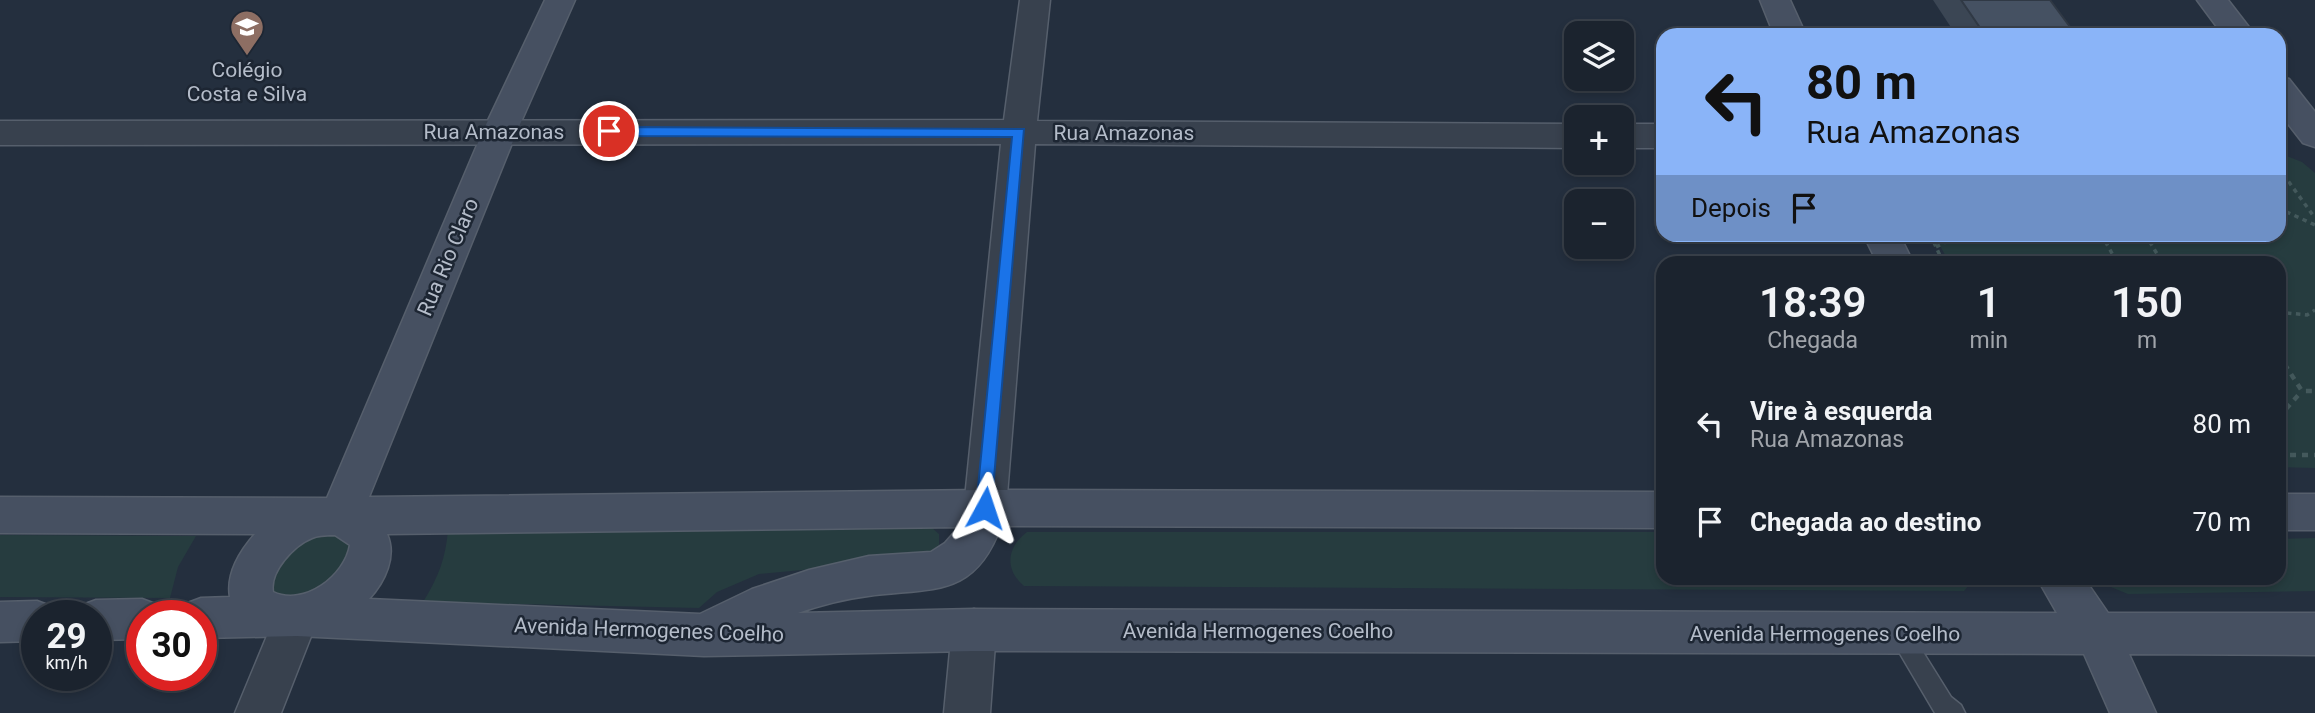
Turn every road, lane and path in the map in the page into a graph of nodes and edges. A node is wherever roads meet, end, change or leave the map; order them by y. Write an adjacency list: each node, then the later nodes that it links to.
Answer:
1 (560, 0): 8 (main road, Rua Rio Claro)
2 (1035, 0): 9 (street)
3 (1775, 0): 5 (main road)
4 (2212, 0): 6 (main road)
5 (1787, 28)
6 (2234, 28)
7 (2286, 97): 11 (main road)
8 (500, 131): 9 (street, Rua Amazonas); 10 (street, Rua Amazonas); 36 (main road, Rua Rio Claro)
9 (1019, 132): 12 (street, Rua Amazonas); 31 (street)
10 (0, 134)
11 (2315, 135)
12 (1564, 136)
13 (1634, 136): 14 (street)
14 (1656, 136)
15 (2286, 178): 17 (path)
16 (2286, 212): 18 (path)
17 (2315, 218)
18 (2315, 225)
19 (1934, 242): 21 (path)
20 (1946, 242): 21 (path)
21 (1936, 247): 22 (path)
22 (1940, 256)
23 (2315, 310): 24 (path)
24 (2286, 313)
25 (2286, 366): 26 (path)
26 (2302, 391): 27 (path); 28 (path)
27 (2315, 391)
28 (2286, 409)
29 (2286, 455): 30 (path)
30 (2315, 455)
31 (985, 508): 32 (main road); 36 (main road); 44 (main road)
32 (1656, 510)
33 (2286, 512): 34 (main road)
34 (2315, 512)
35 (0, 514): 36 (main road)
36 (340, 516): 38 (main road); 38 (main road)
37 (2064, 585): 46 (main road)
38 (297, 616): 39 (main road, Avenida Hermogenes Coelho); 44 (main road, Avenida Hermogenes Coelho); 47 (street)
39 (217, 618)
40 (21, 621): 41 (main road)
41 (0, 622)
42 (974, 630): 44 (main road, Avenida Hermogenes Coelho); 45 (main road, Avenida Hermogenes Coelho); 48 (street)
43 (2315, 634): 46 (main road, Avenida Hermogenes Coelho)
44 (704, 635)
45 (1900, 635): 46 (main road, Avenida Hermogenes Coelho); 49 (lane)
46 (2098, 636): 50 (main road)
47 (258, 713)
48 (967, 713)
49 (1953, 713)
50 (2133, 713)

